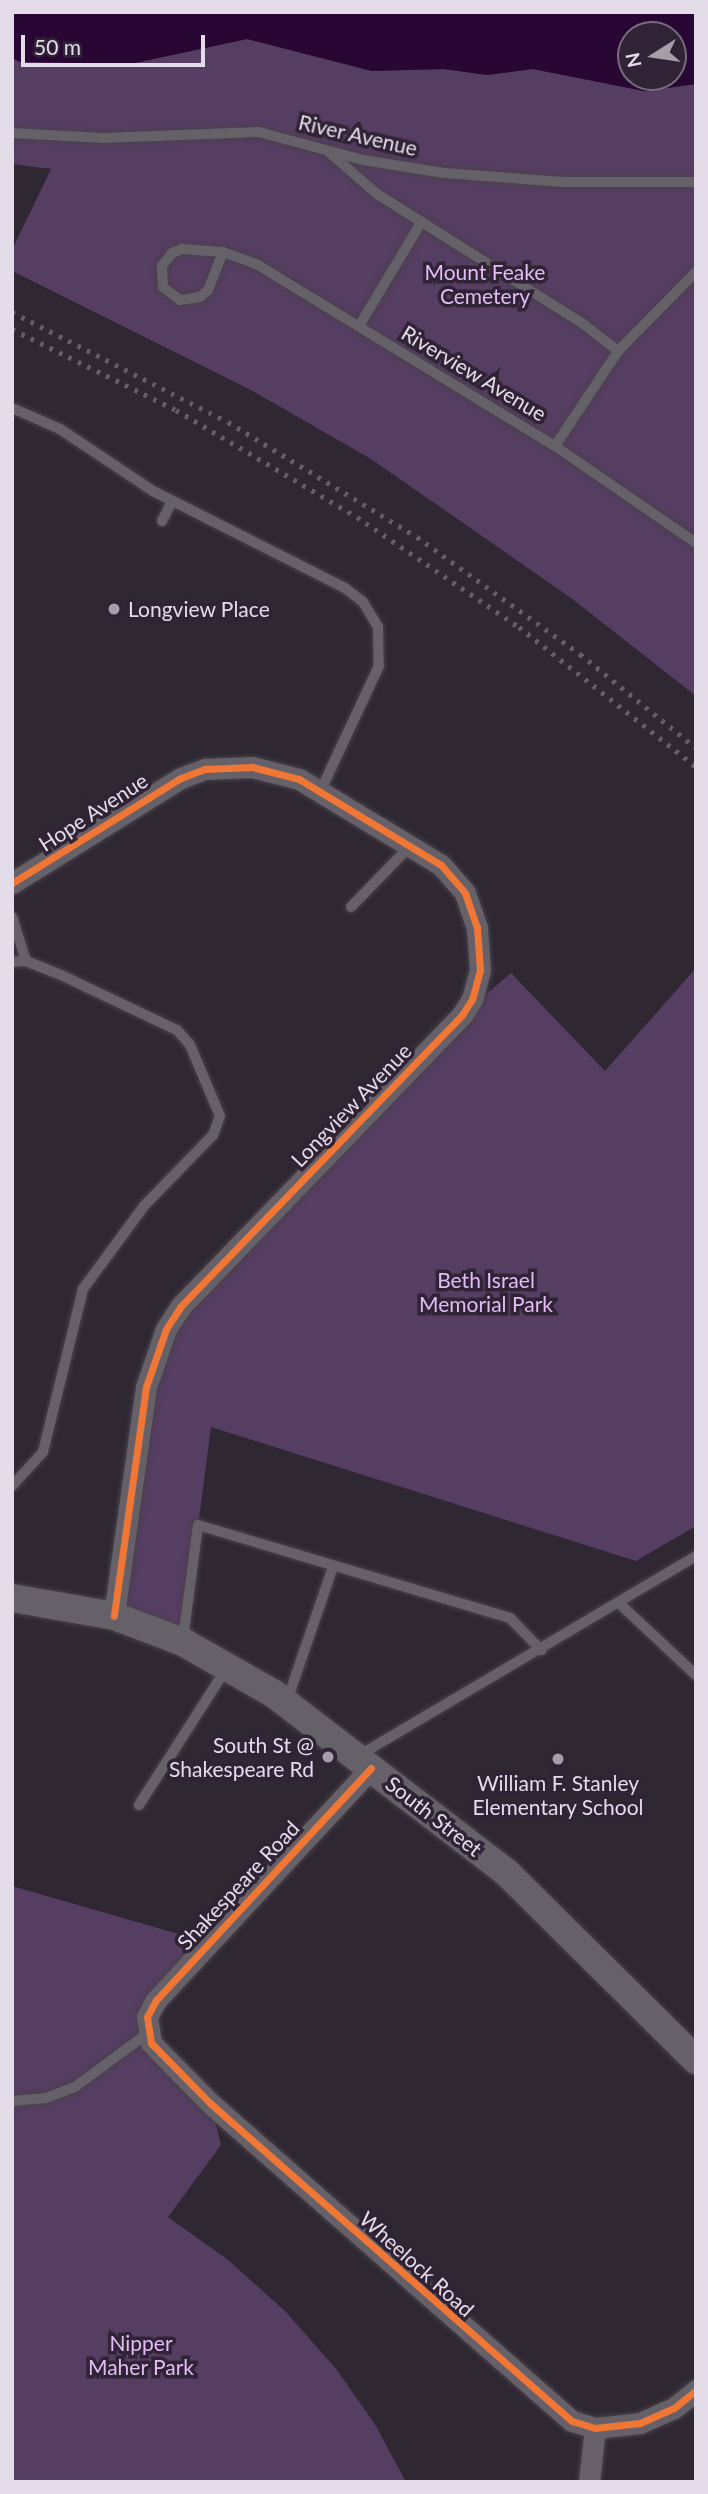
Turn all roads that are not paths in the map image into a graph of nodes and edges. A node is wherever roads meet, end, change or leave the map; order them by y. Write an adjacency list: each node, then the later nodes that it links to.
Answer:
1 (12, 134): 2 (lane, River Avenue)
2 (328, 152): 3 (lane, River Avenue); 4 (lane)
3 (696, 183)
4 (422, 221): 7 (lane); 8 (lane)
5 (223, 252): 5 (lane); 7 (lane, Riverview Avenue)
6 (696, 272): 8 (lane)
7 (359, 326): 10 (lane, Riverview Avenue)
8 (618, 351): 10 (lane)
9 (12, 408): 11 (lane)
10 (555, 446): 13 (lane, Riverview Avenue)
11 (172, 501): 12 (lane); 15 (lane)
12 (162, 521)
13 (695, 540)
14 (192, 772): 15 (street, Longview Avenue); 17 (street, Hope Avenue)
15 (321, 790): 16 (street, Longview Avenue)
16 (411, 845): 18 (lane); 27 (street, Longview Avenue)
17 (12, 883)
18 (351, 907)
19 (12, 917): 20 (lane)
20 (26, 961): 21 (lane); 22 (lane)
21 (12, 962)
22 (12, 1486)
23 (696, 1556): 26 (lane)
24 (333, 1567): 28 (lane); 29 (lane); 32 (lane)
25 (12, 1598): 27 (main road, South Street)
26 (620, 1604): 29 (lane); 31 (lane)
27 (114, 1616): 28 (main road, South Street)
28 (183, 1642): 30 (main road, South Street)
29 (541, 1650): 33 (lane)
30 (228, 1667): 32 (main road, South Street); 34 (lane)
31 (696, 1675)
32 (286, 1704): 33 (main road, South Street)
33 (364, 1762): 35 (street, Shakespeare Road); 36 (main road, South Street)
34 (139, 1805)
35 (148, 2034): 37 (lane); 39 (street, Wheelock Road)
36 (696, 2060)
37 (12, 2101)
38 (696, 2390): 39 (street, Wheelock Road)
39 (595, 2428): 40 (street)
40 (589, 2482)

